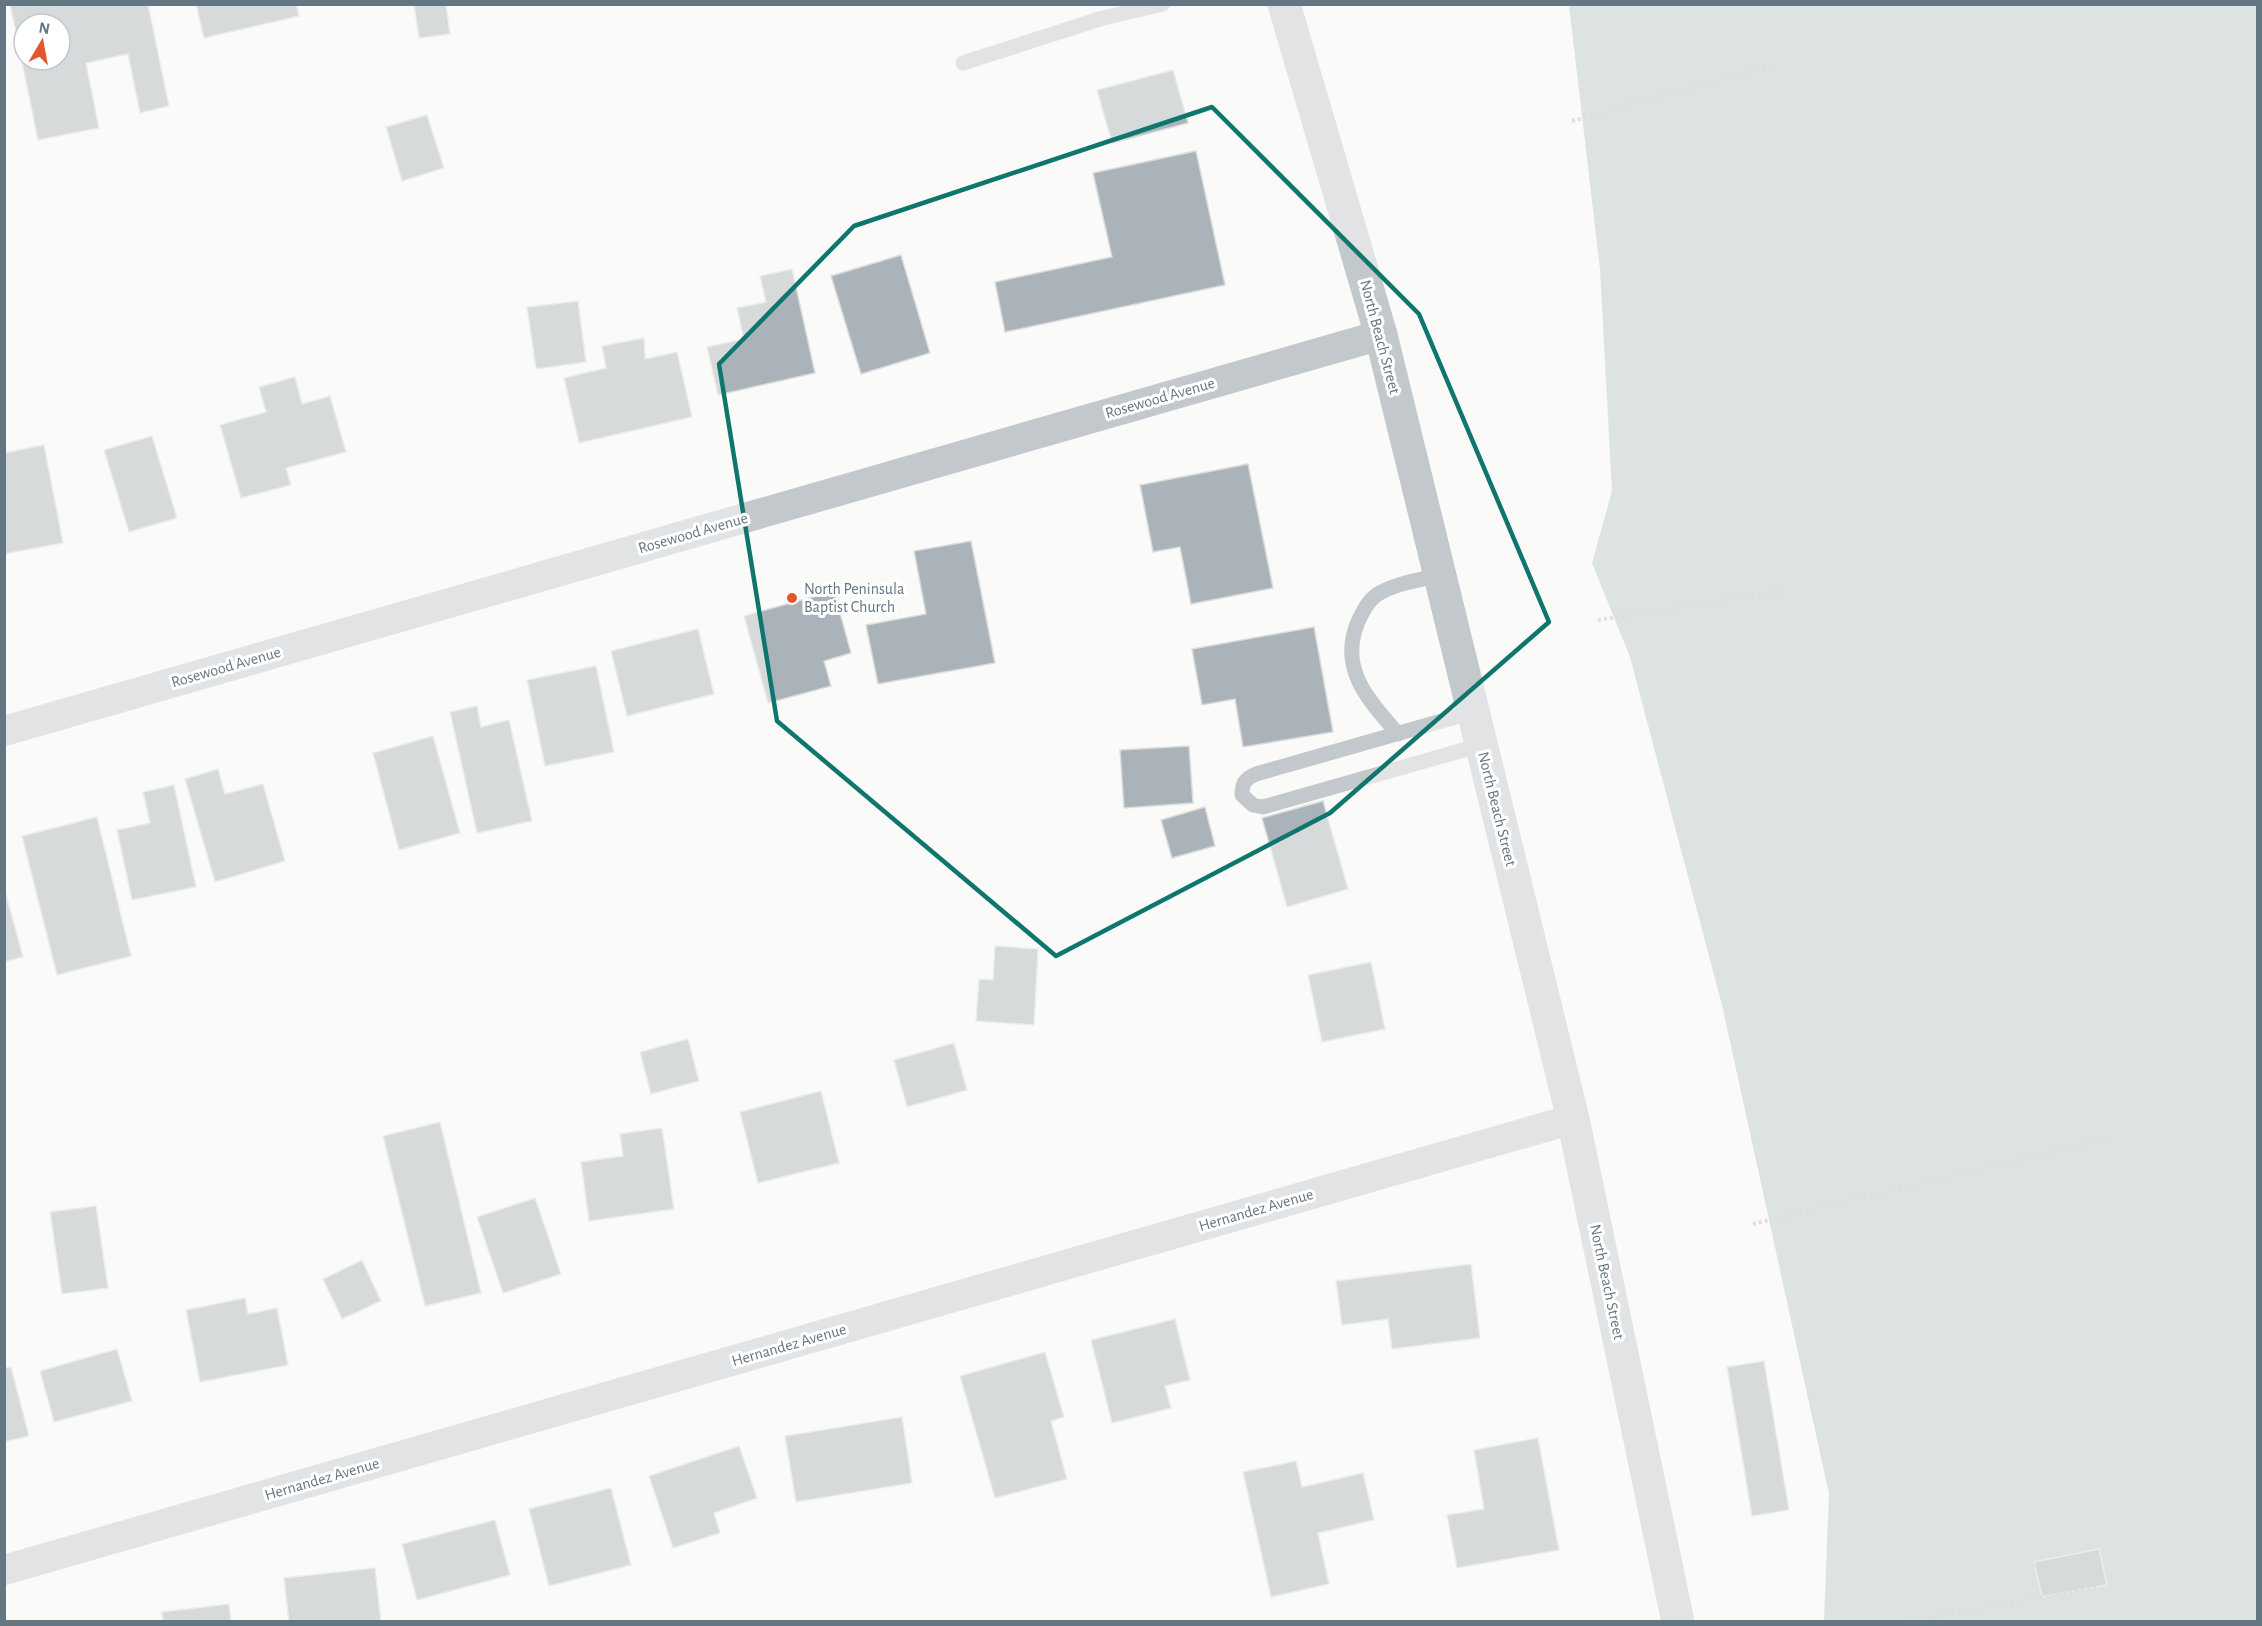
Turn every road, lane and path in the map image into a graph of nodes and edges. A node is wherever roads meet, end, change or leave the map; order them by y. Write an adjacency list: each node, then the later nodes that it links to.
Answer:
1 (1163, 4): 3 (lane)
2 (1284, 4): 6 (street, North Beach Street)
3 (963, 63)
4 (1770, 65): 5 (path)
5 (1572, 121)
6 (1381, 335): 7 (street, North Beach Street); 11 (street, Rosewood Avenue)
7 (1440, 575): 10 (street, North Beach Street); 12 (lane)
8 (1780, 591): 9 (path)
9 (1598, 620)
10 (1473, 712): 12 (lane); 13 (street, North Beach Street)
11 (4, 731)
12 (1398, 734): 13 (lane)
13 (1481, 745): 14 (street, North Beach Street)
14 (1573, 1119): 17 (street, Hernandez Avenue); 19 (street, North Beach Street)
15 (2105, 1139): 16 (path)
16 (1753, 1224)
17 (4, 1570)
18 (2098, 1587): 20 (path)
19 (1678, 1622)
20 (1904, 1622)

